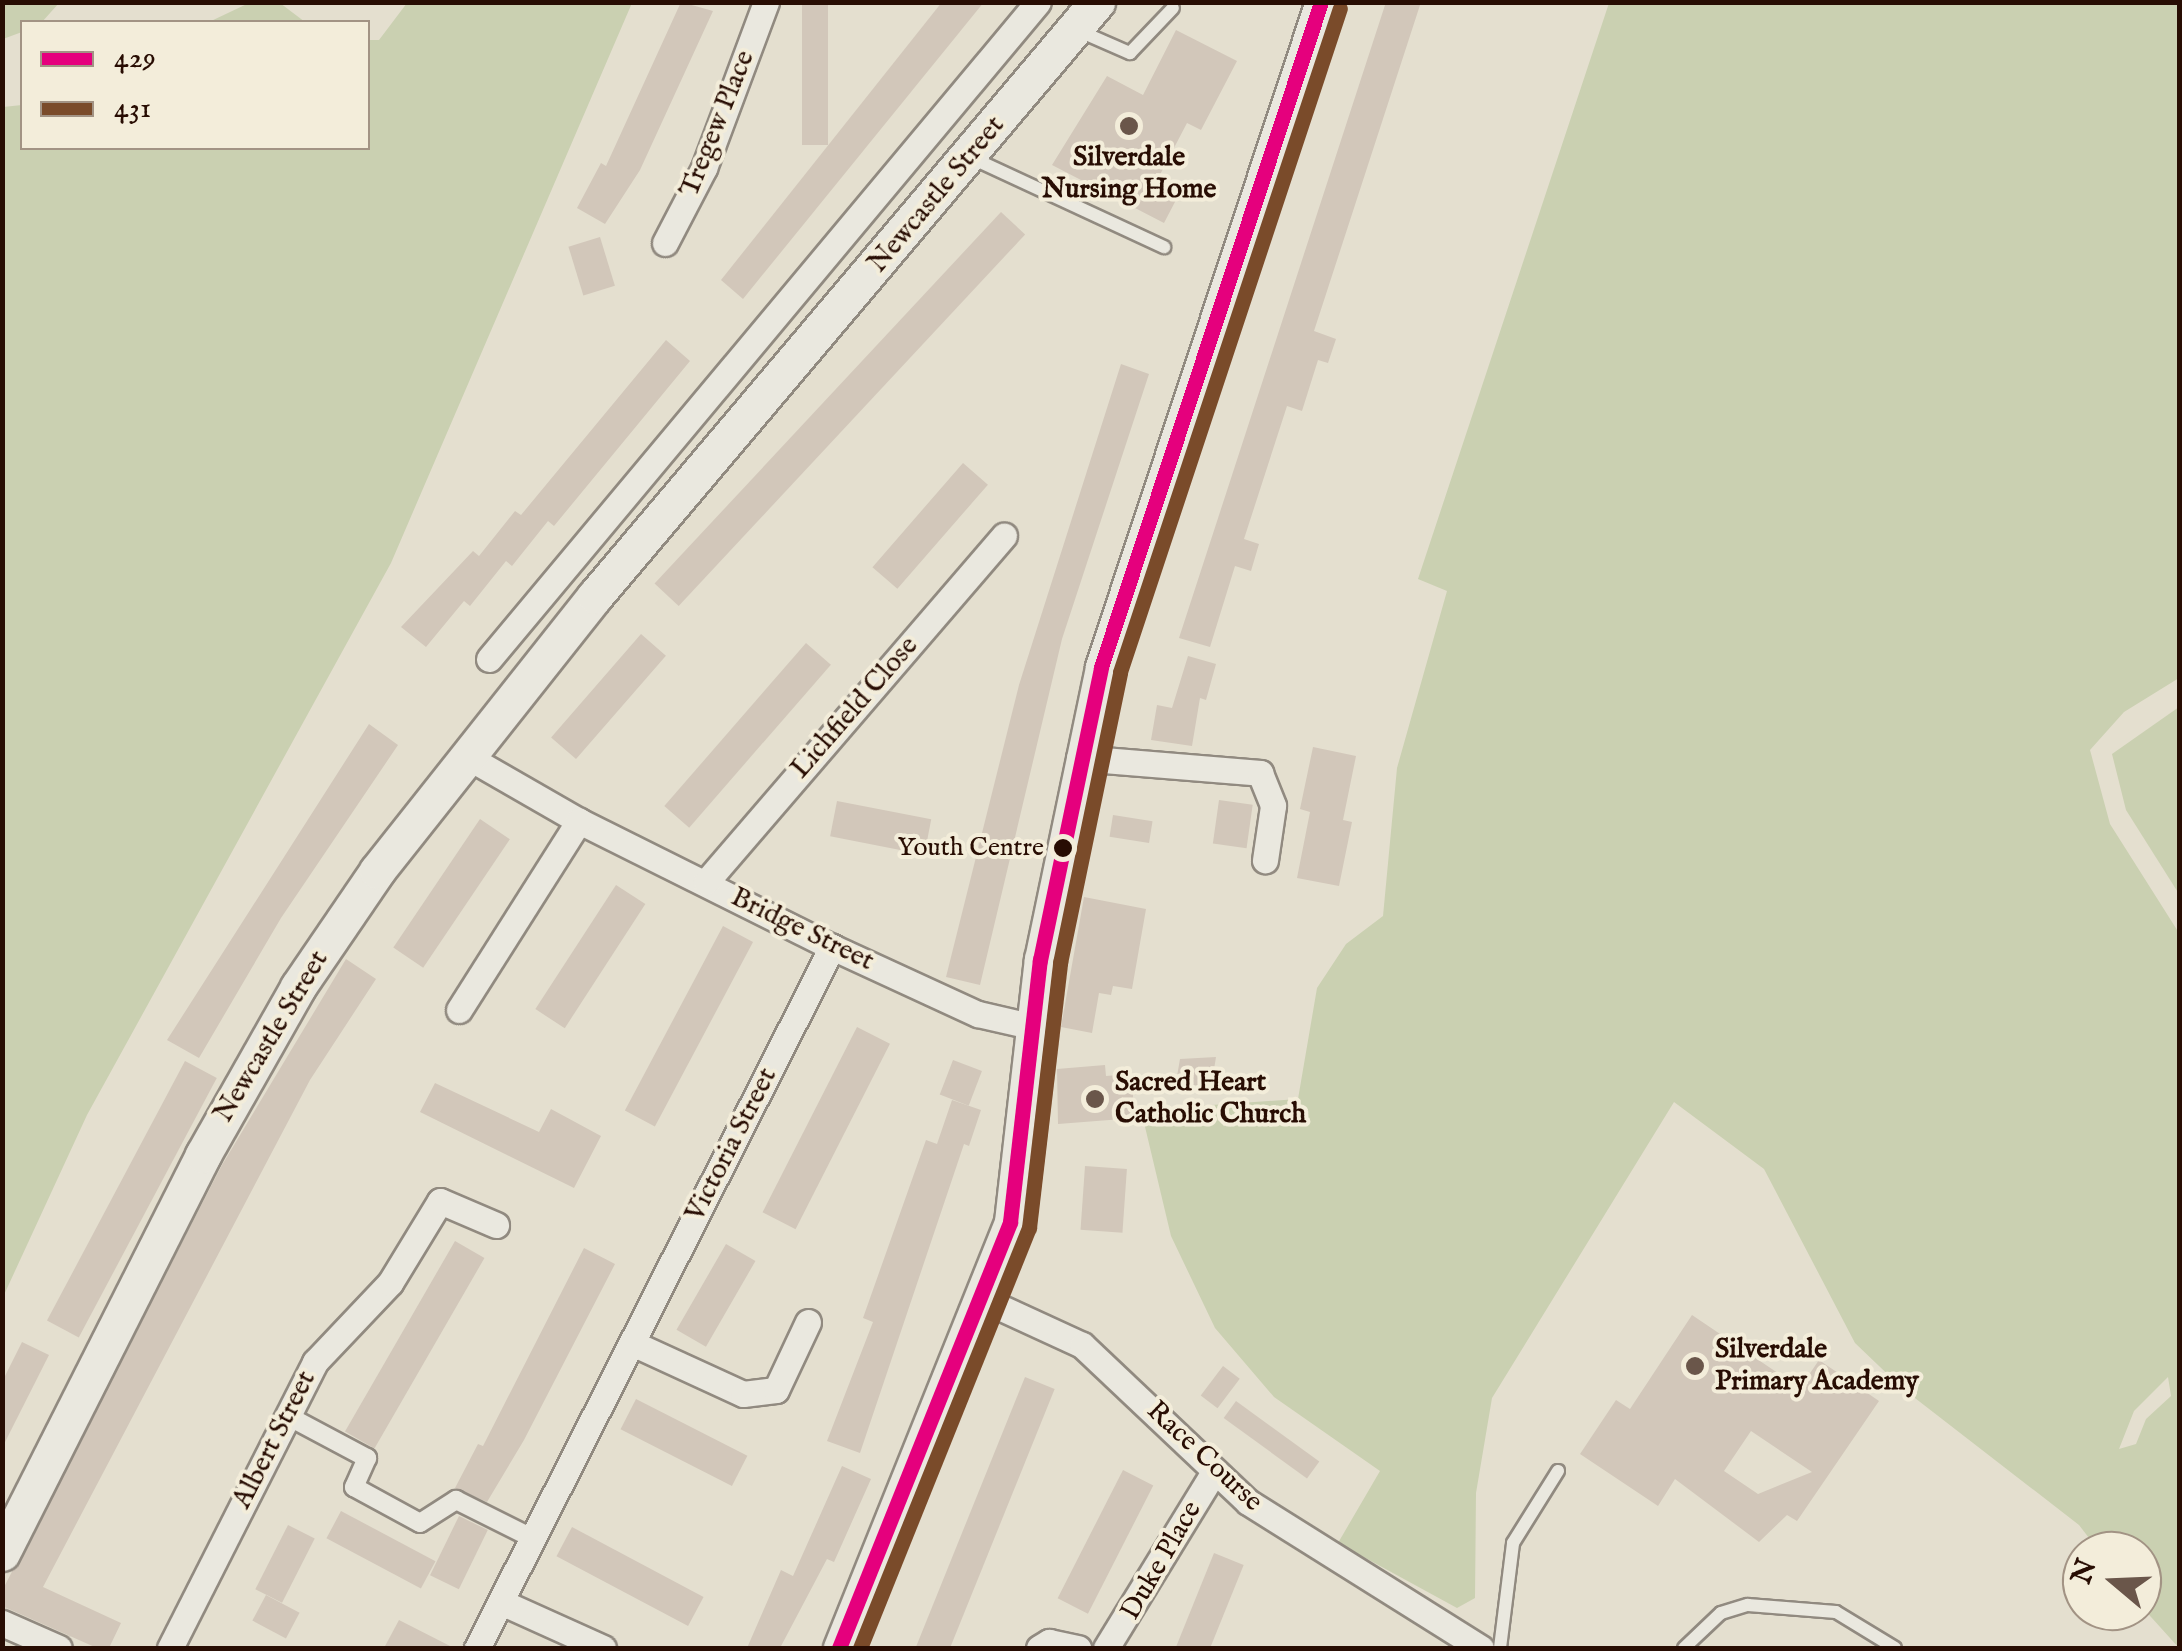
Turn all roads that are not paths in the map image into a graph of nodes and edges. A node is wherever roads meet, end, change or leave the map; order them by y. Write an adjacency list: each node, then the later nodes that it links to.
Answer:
1 (766, 2): 7 (street, Tregew Place)
2 (1038, 2): 9 (street, Newcastle Street)
3 (1320, 2): 16 (street)
4 (1173, 8): 5 (lane)
5 (1086, 16): 6 (main road, Newcastle Street)
6 (970, 157): 8 (lane); 10 (main road, Newcastle Street)
7 (665, 243)
8 (1164, 247)
9 (744, 358): 10 (street); 12 (street, Newcastle Street)
10 (775, 386): 13 (main road, Newcastle Street)
11 (1004, 535): 19 (street, Lichfield Close)
12 (568, 567): 13 (street); 14 (street, Newcastle Street)
13 (595, 596): 15 (main road, Newcastle Street)
14 (489, 659)
15 (466, 756): 17 (street, Bridge Street); 31 (main road, Newcastle Street)
16 (1079, 758): 18 (street); 22 (street)
17 (579, 820): 19 (street, Bridge Street); 21 (street)
18 (1265, 860)
19 (706, 882): 20 (street, Bridge Street)
20 (832, 946): 22 (street, Bridge Street); 26 (street, Victoria Street)
21 (459, 1010)
22 (1030, 1026): 24 (street)
23 (496, 1225): 27 (street, Albert Street)
24 (980, 1298): 29 (street, Race Course); 38 (street)
25 (808, 1322): 26 (street)
26 (632, 1343): 30 (street, Victoria Street)
27 (286, 1415): 30 (street); 35 (street, Albert Street)
28 (1558, 1471): 43 (lane)
29 (1214, 1472): 41 (street, Duke Place); 42 (street, Race Course)
30 (532, 1538): 32 (street, Victoria Street)
31 (2, 1553)
32 (501, 1602): 36 (street, Victoria Street); 37 (street)
33 (2, 1623): 34 (street)
34 (59, 1648)
35 (170, 1648)
36 (477, 1648)
37 (603, 1648)
38 (839, 1648)
39 (1038, 1648): 40 (street)
40 (1078, 1648)
41 (1106, 1648)
42 (1481, 1648)
43 (1500, 1648)
44 (1684, 1648): 45 (lane)
45 (1896, 1648)

